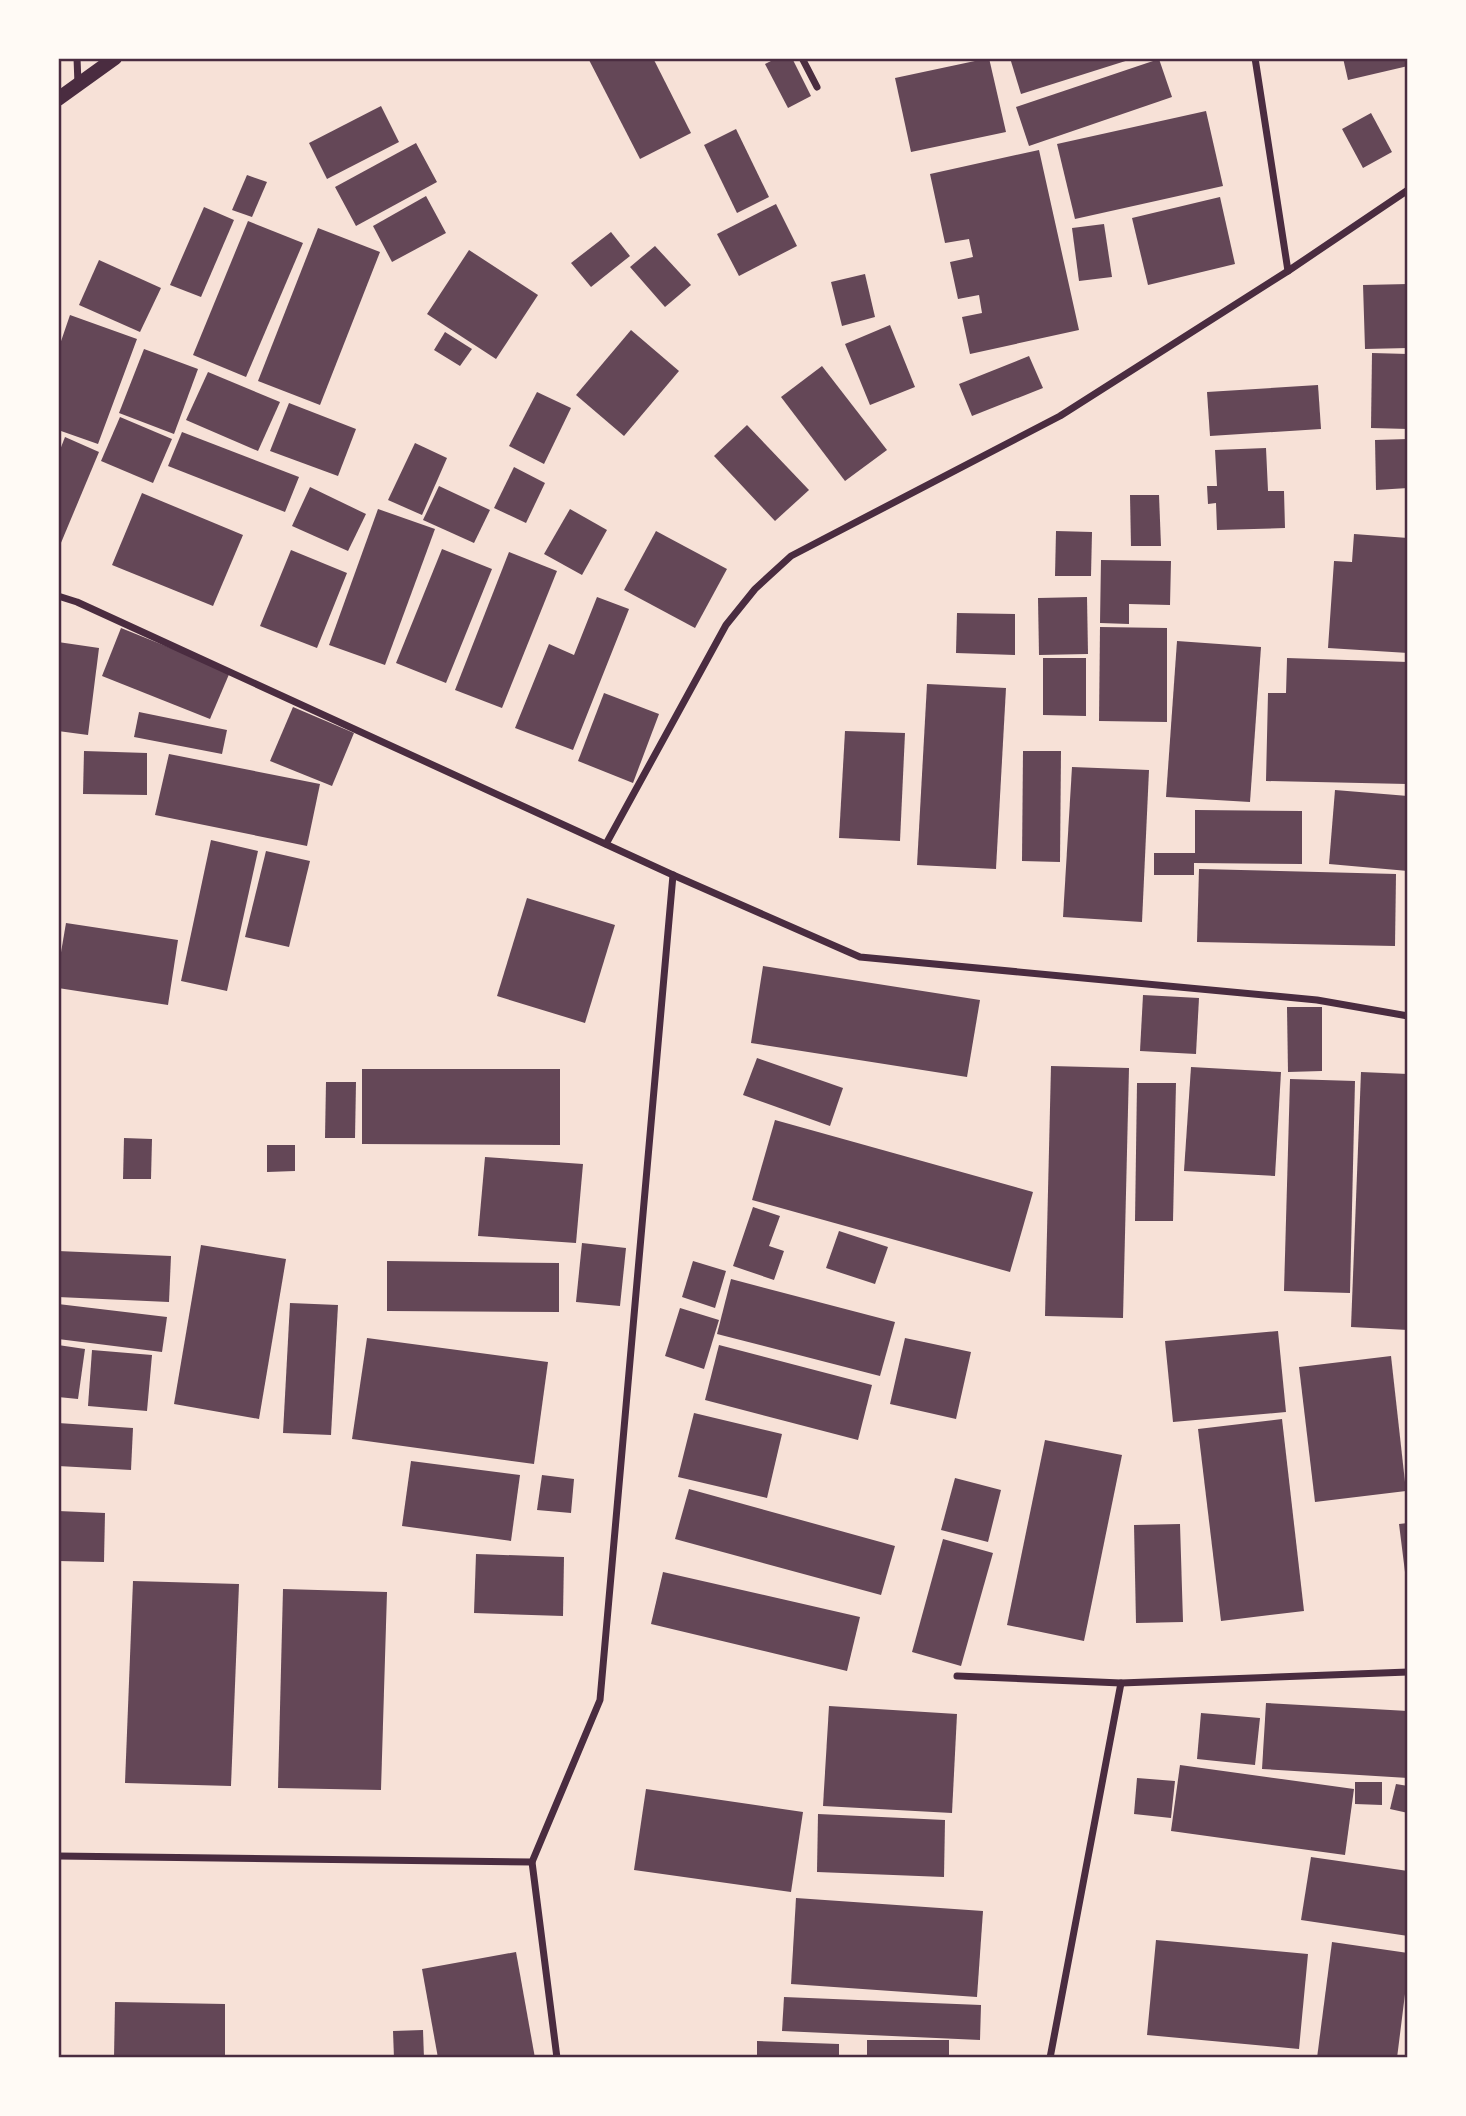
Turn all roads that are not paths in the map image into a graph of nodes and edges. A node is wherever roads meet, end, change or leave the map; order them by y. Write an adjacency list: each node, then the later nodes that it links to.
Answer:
1 (77, 58): 5 (street)
2 (115, 58): 5 (main road)
3 (802, 58): 6 (street)
4 (1255, 58): 9 (street)
5 (78, 84): 7 (main road)
6 (817, 87)
7 (58, 99)
8 (1408, 190): 9 (street)
9 (1288, 271): 11 (street)
10 (58, 596): 11 (street)
11 (606, 844): 12 (street)
12 (673, 874): 13 (street); 18 (street)
13 (1408, 1016)
14 (1408, 1672): 16 (street)
15 (957, 1676): 16 (street)
16 (1121, 1683): 20 (street)
17 (58, 1856): 18 (street)
18 (532, 1862): 19 (street)
19 (556, 2058)
20 (1050, 2058)

